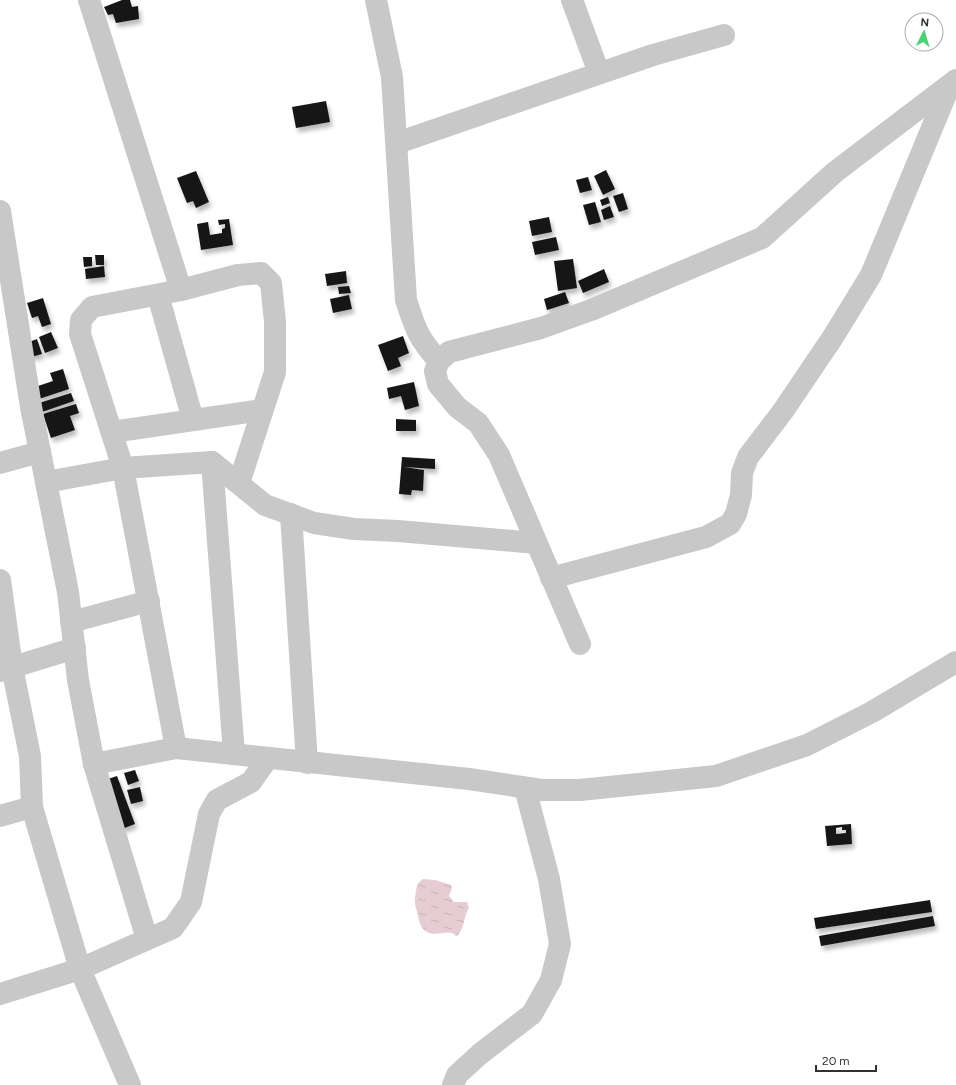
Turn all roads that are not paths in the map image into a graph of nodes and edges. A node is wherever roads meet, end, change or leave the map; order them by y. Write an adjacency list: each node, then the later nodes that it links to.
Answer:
1 (89, 0): 9 (street)
2 (376, 0): 7 (street)
3 (572, 0): 5 (street)
4 (724, 35): 5 (street)
5 (600, 73): 7 (street)
6 (952, 83): 11 (street); 23 (street)
7 (397, 143): 11 (street)
8 (0, 215): 15 (street)
9 (181, 290): 10 (street); 12 (street)
10 (158, 295): 13 (street); 14 (street)
11 (439, 361): 22 (street)
12 (262, 410): 13 (street); 20 (street)
13 (193, 420): 14 (street)
14 (112, 432): 18 (street)
15 (40, 452): 17 (street); 19 (street)
16 (212, 462): 18 (street); 20 (street); 32 (street)
17 (0, 463)
18 (123, 468): 19 (street); 25 (street)
19 (46, 482): 26 (street)
20 (239, 483): 21 (street)
21 (291, 514): 22 (street); 34 (street)
22 (536, 543): 23 (street)
23 (551, 578): 27 (street)
24 (0, 580): 30 (street)
25 (148, 601): 26 (street); 31 (street)
26 (71, 622): 28 (street)
27 (580, 644)
28 (75, 648): 30 (street); 35 (street)
29 (956, 662): 36 (street)
30 (6, 669): 37 (street)
31 (176, 748): 32 (street); 35 (street)
32 (234, 754): 33 (street)
33 (268, 758): 34 (street); 39 (street)
34 (307, 763): 36 (street)
35 (94, 764): 39 (street)
36 (525, 788): 43 (street)
37 (32, 807): 38 (street); 40 (street)
38 (0, 816)
39 (147, 939): 40 (street)
40 (80, 969): 41 (street); 42 (street)
41 (0, 994)
42 (130, 1085)
43 (453, 1085)

